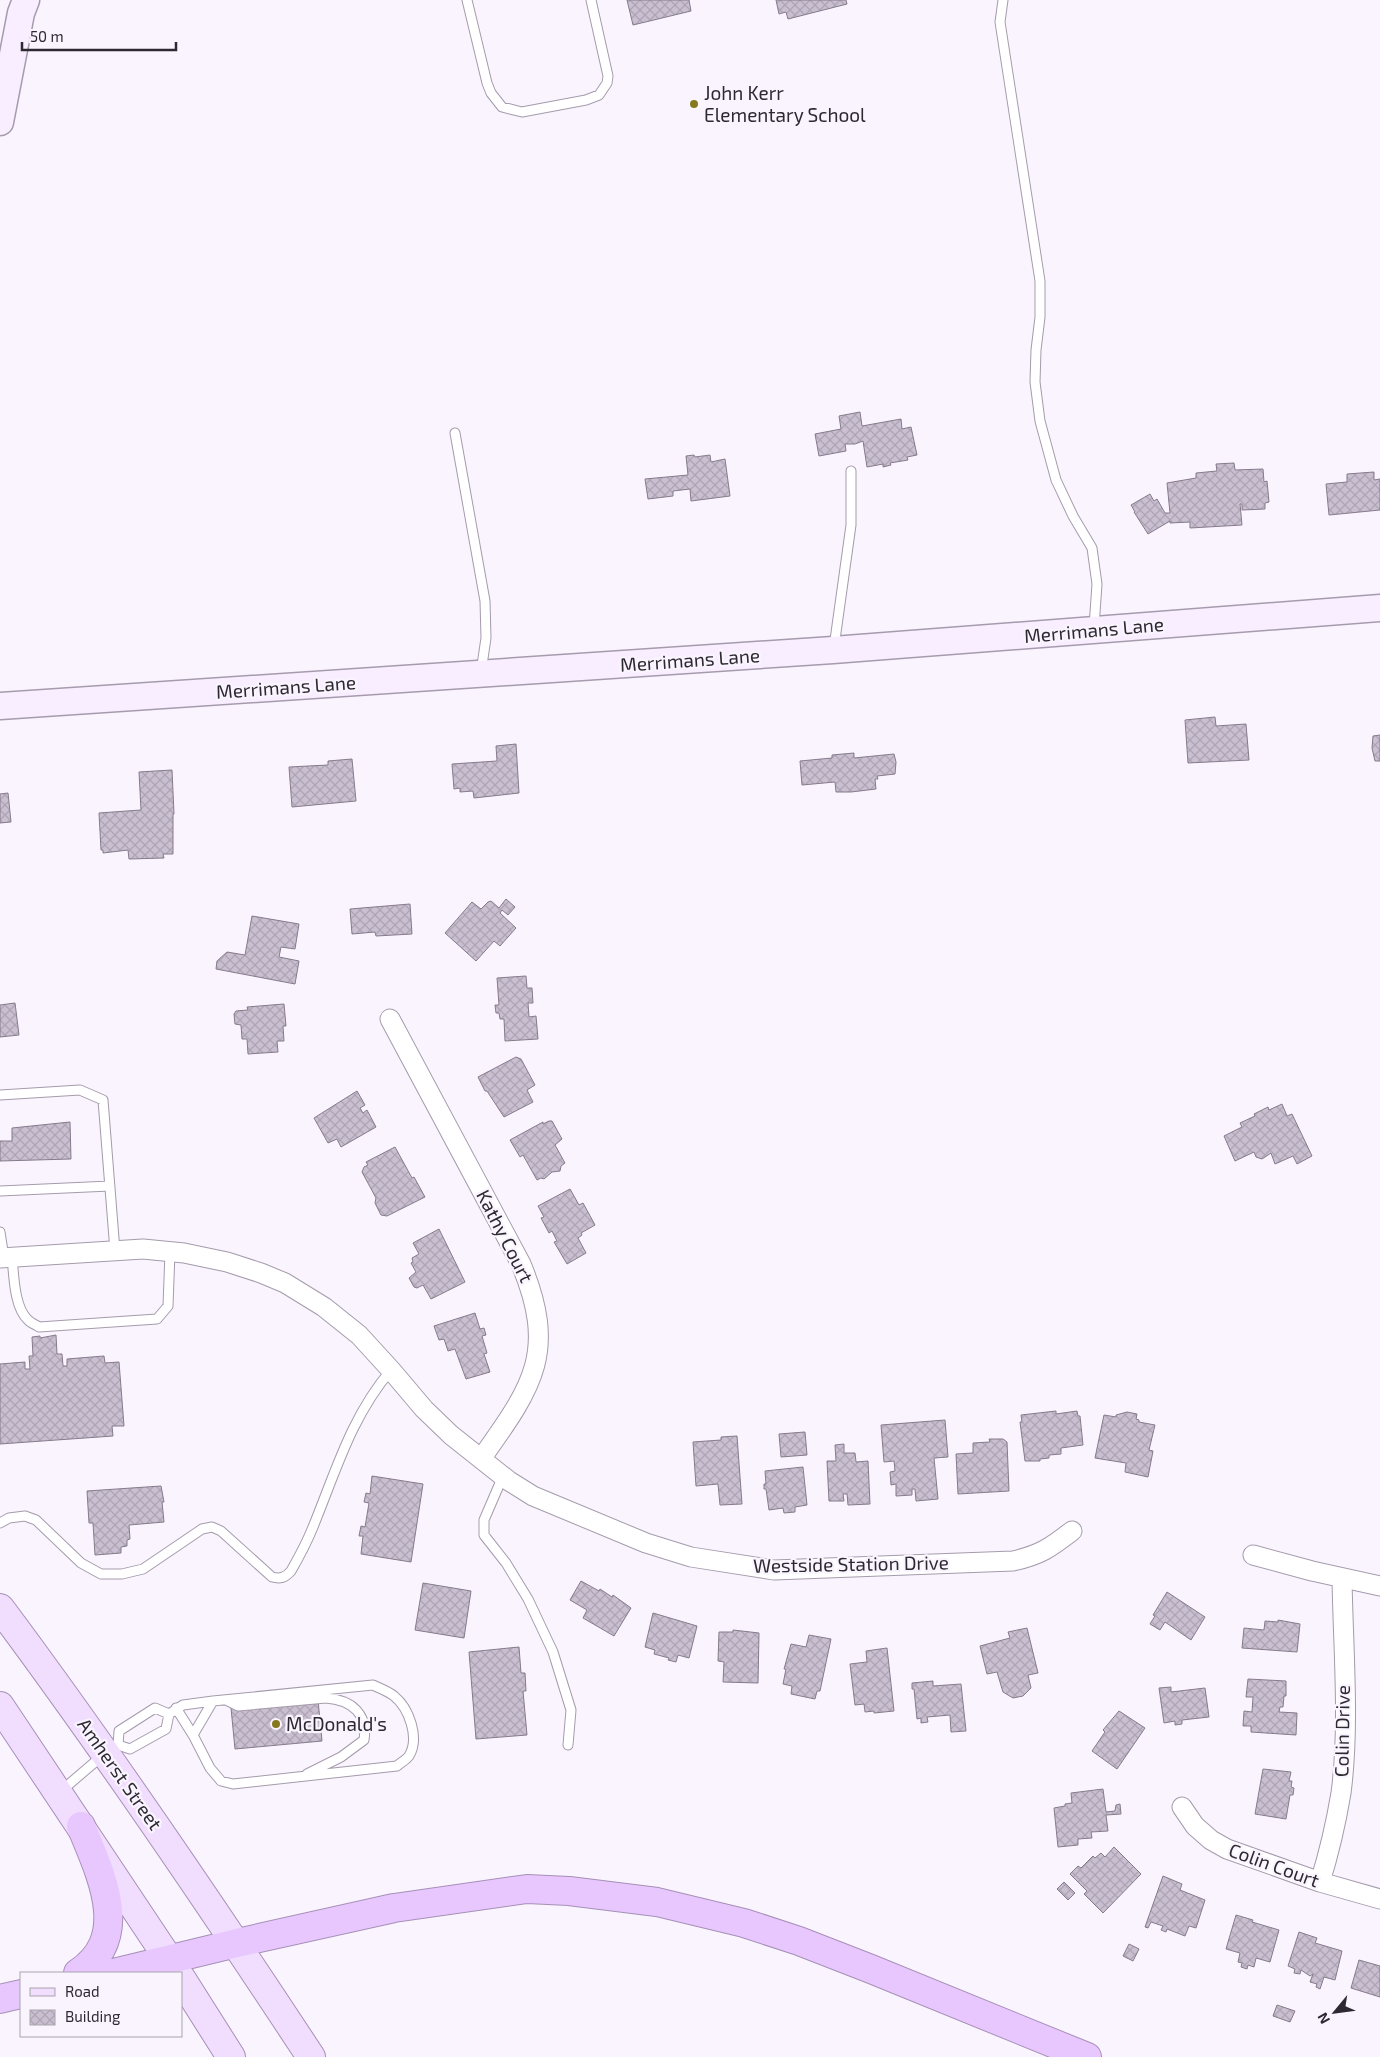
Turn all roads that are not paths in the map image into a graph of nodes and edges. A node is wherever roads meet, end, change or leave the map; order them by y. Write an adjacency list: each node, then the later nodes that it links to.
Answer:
1 (26, 0): 5 (main road)
2 (467, 0): 3 (lane)
3 (591, 0)
4 (1003, 0): 9 (lane)
5 (0, 122)
6 (455, 433): 11 (lane)
7 (850, 471): 10 (lane)
8 (1380, 608): 9 (main road, Merrimans Lane)
9 (1094, 630): 10 (main road, Merrimans Lane)
10 (833, 650): 11 (main road, Merrimans Lane)
11 (481, 674): 12 (main road, Merrimans Lane)
12 (0, 706)
13 (390, 1019): 22 (street, Kathy Court)
14 (0, 1095): 15 (lane)
15 (110, 1186): 16 (lane); 18 (lane)
16 (0, 1191)
17 (0, 1232): 20 (lane)
18 (115, 1251): 19 (street, Westside Station Drive); 20 (street, Westside Station Drive)
19 (170, 1252): 20 (lane); 21 (street, Westside Station Drive)
20 (5, 1258)
21 (391, 1370): 22 (street, Westside Station Drive); 24 (lane)
22 (481, 1459): 23 (street, Westside Station Drive)
23 (503, 1476): 25 (street, Westside Station Drive); 35 (lane)
24 (0, 1523)
25 (1072, 1531)
26 (1253, 1555): 27 (street)
27 (1342, 1578): 28 (street); 41 (street, Colin Drive)
28 (1380, 1586)
29 (0, 1608): 36 (main road, Amherst Street)
30 (225, 1700): 31 (lane); 37 (lane); 37 (lane)
31 (212, 1701): 33 (lane); 34 (lane)
32 (0, 1706): 38 (main road)
33 (173, 1711): 34 (lane); 36 (lane); 36 (lane)
34 (194, 1735): 37 (lane)
35 (568, 1745)
36 (112, 1749): 38 (lane); 43 (main road, Amherst Street)
37 (300, 1777)
38 (58, 1793): 40 (main road)
39 (1182, 1807): 41 (street, Colin Court)
40 (81, 1826): 44 (main road); 45 (highway)
41 (1320, 1882): 42 (street, Colin Court)
42 (1380, 1899)
43 (237, 1943): 44 (highway); 51 (main road, Amherst Street); 52 (highway)
44 (177, 1970): 46 (highway)
45 (80, 1972)
46 (134, 1972)
47 (182, 1978): 50 (main road)
48 (20, 1994): 49 (highway)
49 (0, 1999)
50 (231, 2057)
51 (311, 2057)
52 (1087, 2057)

